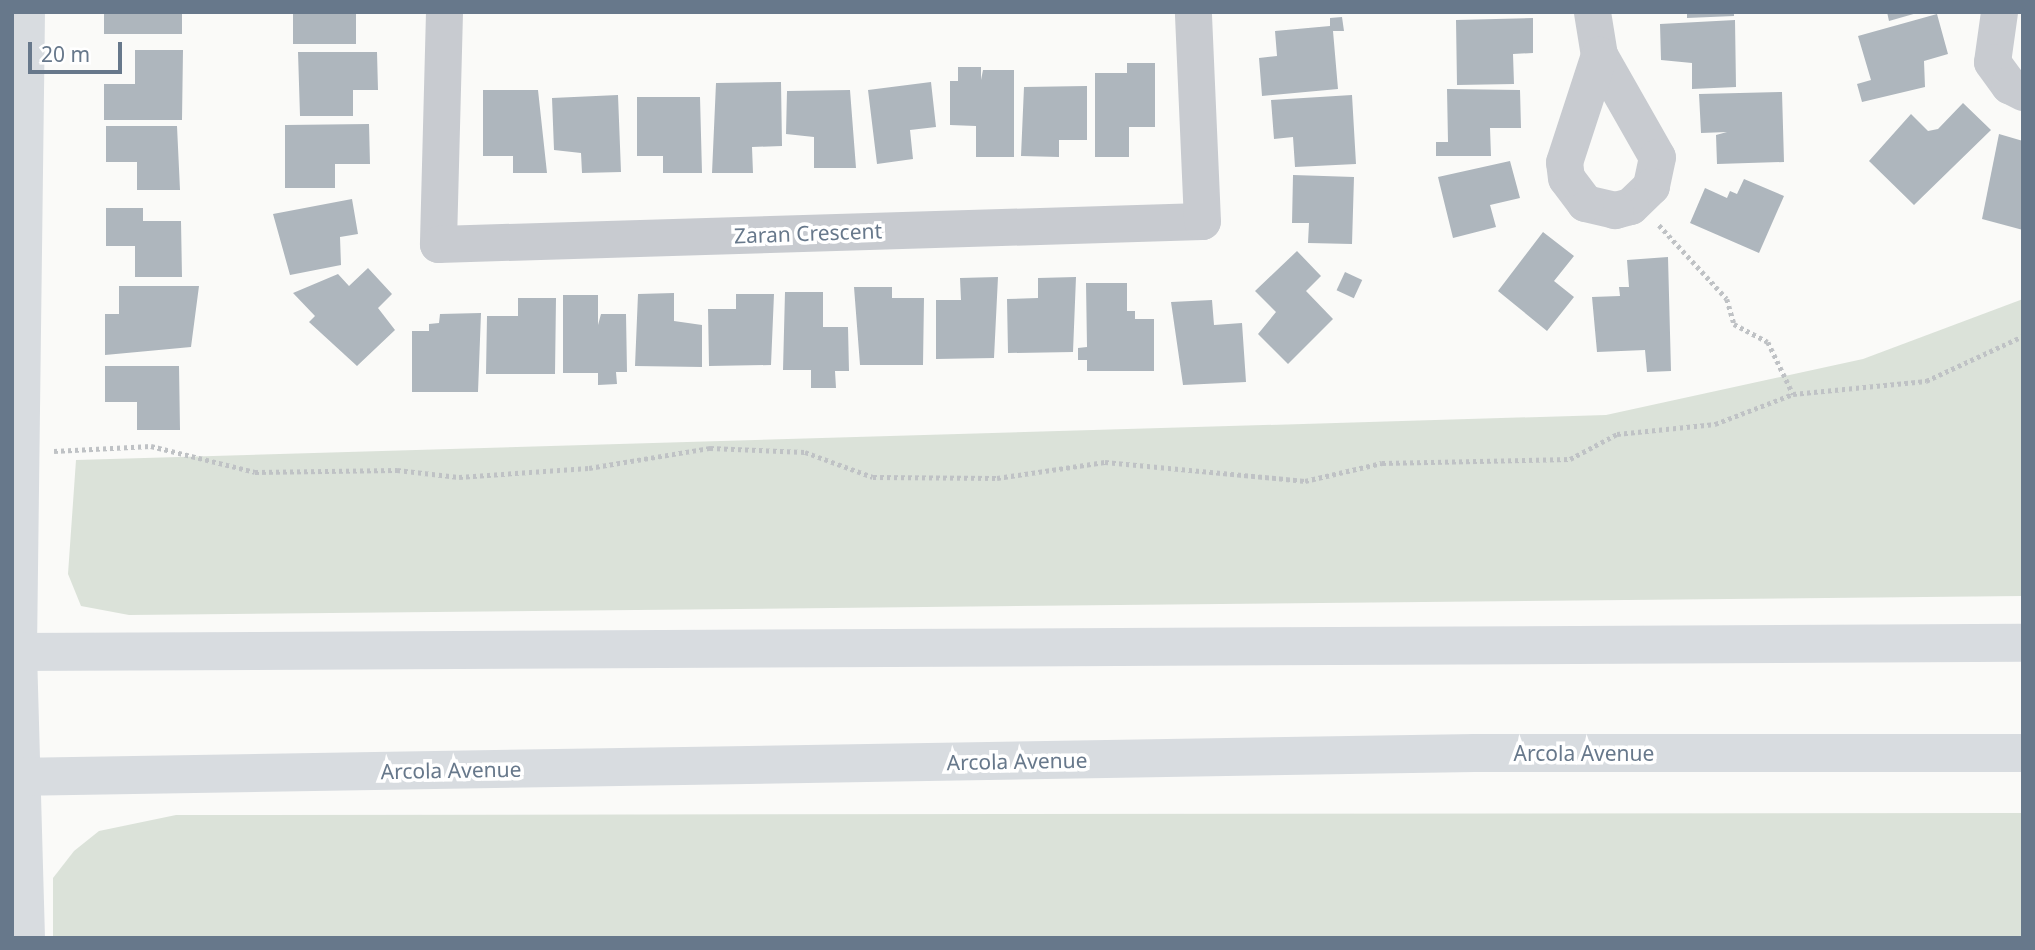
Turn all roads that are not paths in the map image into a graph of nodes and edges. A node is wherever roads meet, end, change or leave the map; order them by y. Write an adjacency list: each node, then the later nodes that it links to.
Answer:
1 (26, 12): 9 (main road)
2 (444, 12): 3 (street, Zaran Crescent)
3 (1193, 12)
4 (1592, 12): 6 (street)
5 (1999, 12): 7 (street)
6 (1599, 55): 6 (street)
7 (2023, 92)
8 (2023, 643): 9 (main road)
9 (15, 652): 11 (main road)
10 (2023, 753): 11 (main road, Arcola Avenue)
11 (18, 777): 12 (main road)
12 (26, 938)

